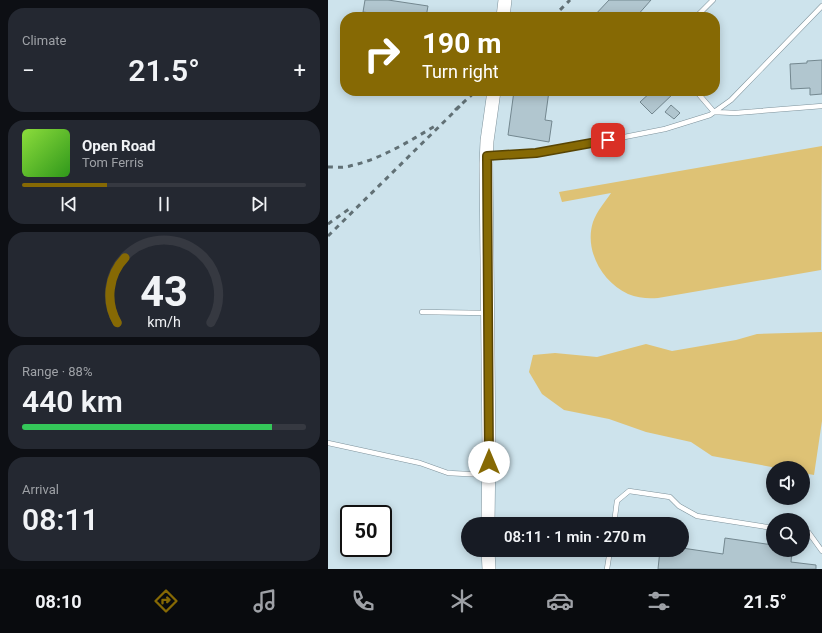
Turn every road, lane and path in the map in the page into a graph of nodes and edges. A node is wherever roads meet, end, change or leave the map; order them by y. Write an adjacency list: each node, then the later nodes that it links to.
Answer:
1 (505, 0): 4 (main road)
2 (713, 0): 5 (lane)
3 (822, 6): 9 (lane)
4 (504, 12)
5 (701, 12)
6 (493, 96): 10 (main road)
7 (700, 96): 9 (lane)
8 (822, 106): 9 (lane)
9 (714, 112): 10 (lane)
10 (487, 156): 12 (main road)
11 (422, 312): 12 (lane)
12 (488, 313): 14 (main road)
13 (329, 444): 14 (lane)
14 (489, 475): 15 (main road)
15 (488, 517)
16 (615, 517): 17 (lane)
17 (766, 527)
18 (810, 536): 19 (lane)
19 (822, 551)
20 (488, 557): 22 (main road)
21 (609, 557): 23 (lane)
22 (489, 569)
23 (607, 569)

